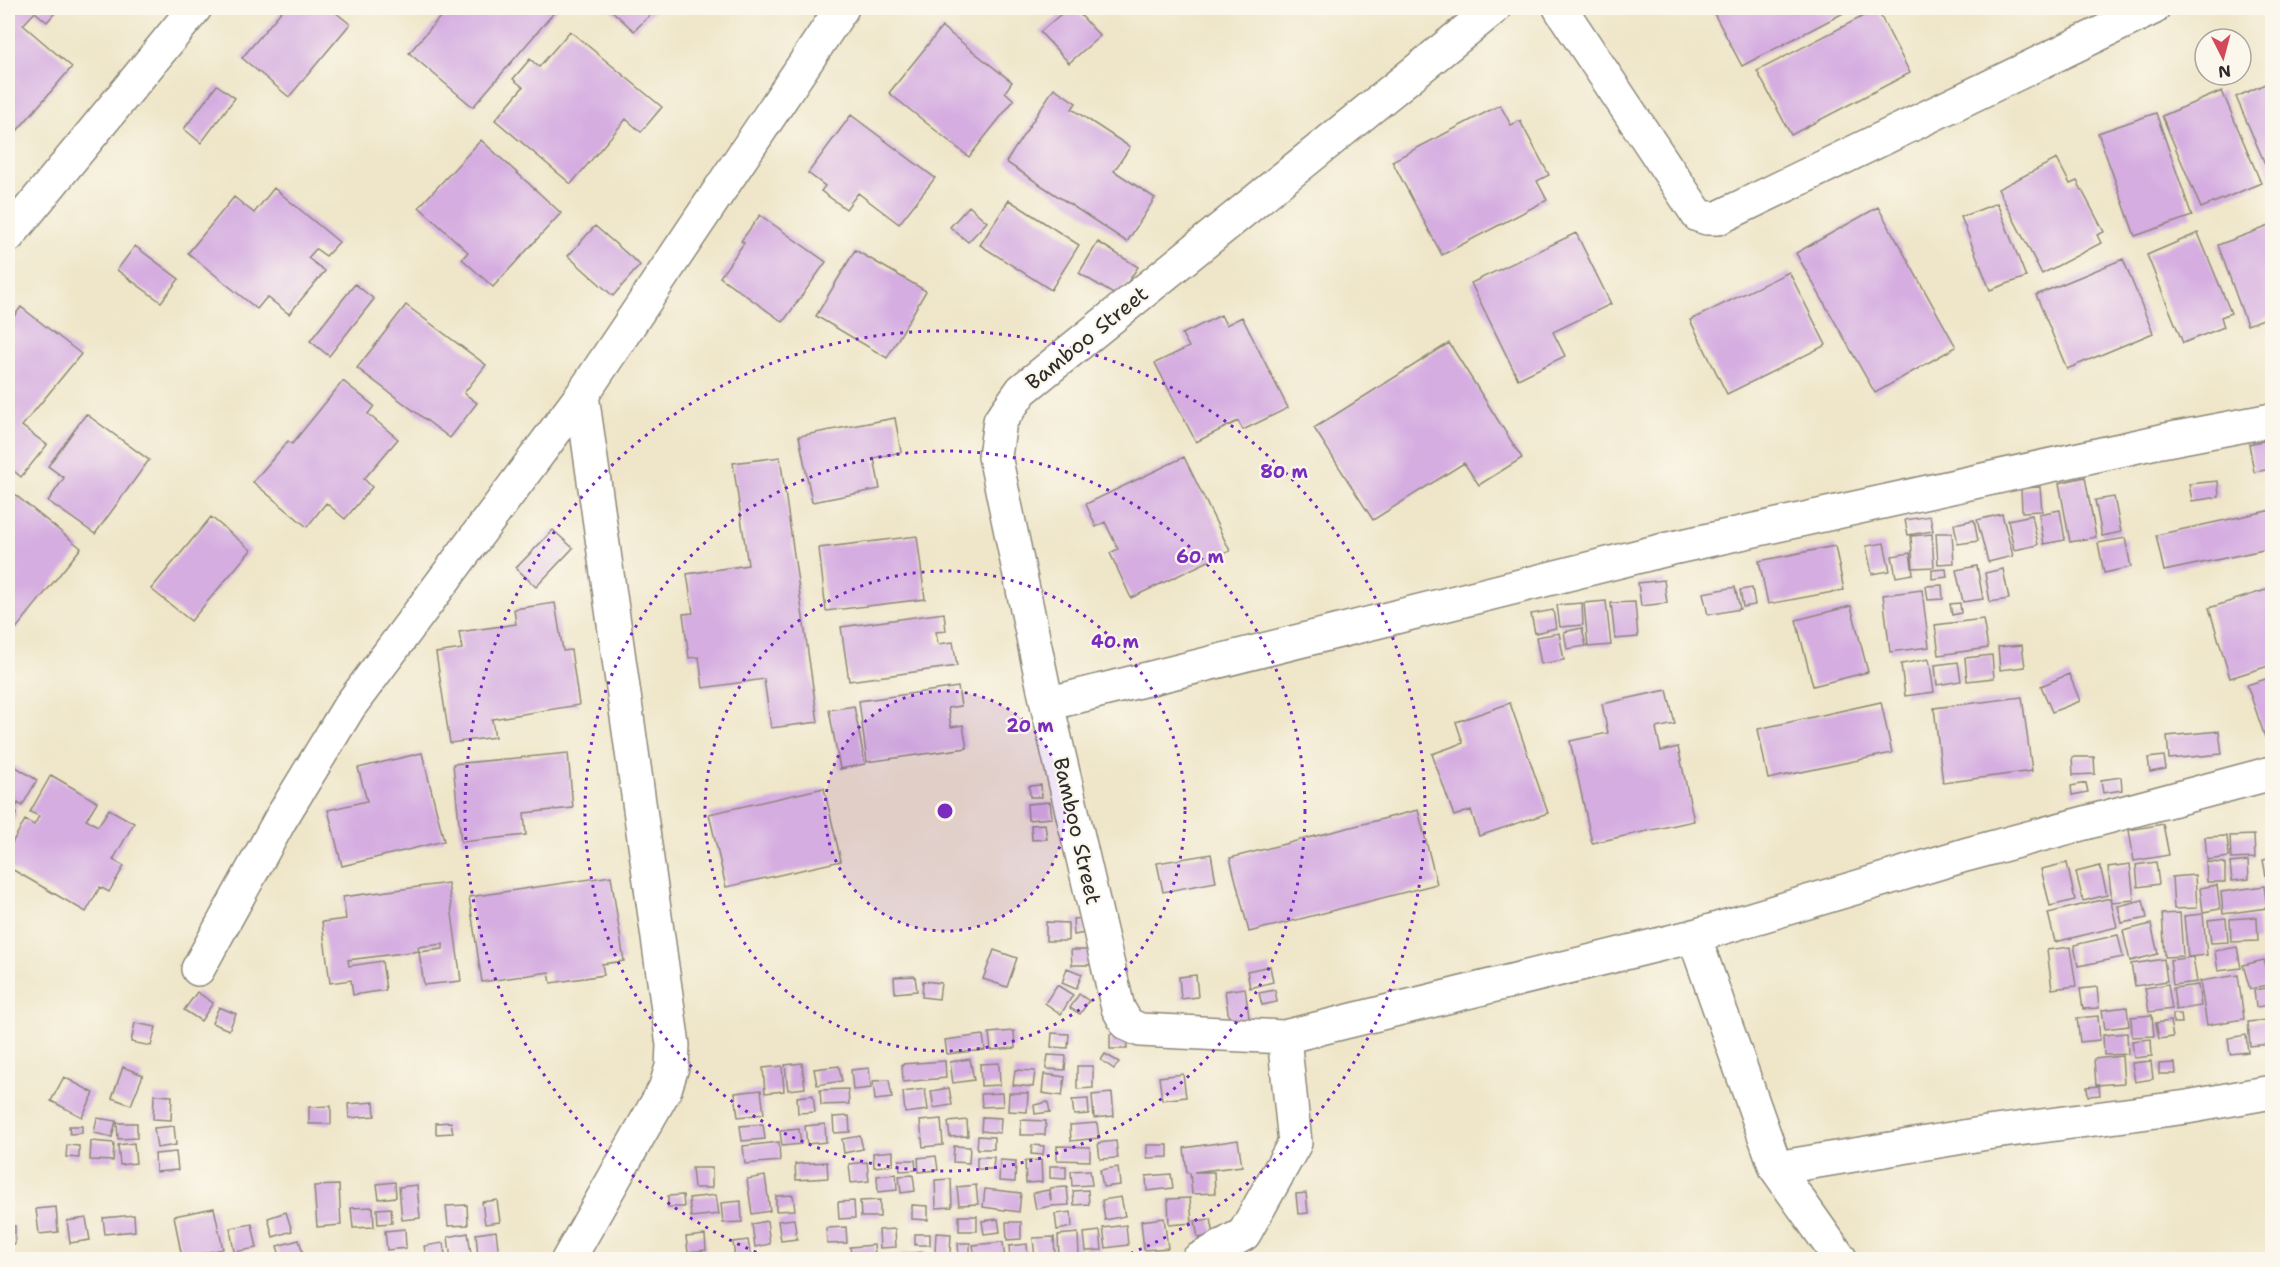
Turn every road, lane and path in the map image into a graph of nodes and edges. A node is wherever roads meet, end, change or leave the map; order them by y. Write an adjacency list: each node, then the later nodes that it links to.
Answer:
1 (195, 8): 6 (street)
2 (842, 8): 7 (street)
3 (1494, 8): 9 (street, Bamboo Street)
4 (1560, 8): 5 (street)
5 (2153, 8)
6 (8, 236)
7 (582, 395): 12 (street); 16 (street)
8 (2272, 420): 9 (street)
9 (1047, 704): 13 (street, Bamboo Street)
10 (2272, 773): 11 (street)
11 (1694, 936): 13 (street); 15 (street)
12 (198, 969)
13 (1284, 1037): 17 (street)
14 (2272, 1092): 15 (street)
15 (1776, 1168): 18 (street)
16 (568, 1260)
17 (1198, 1260)
18 (1841, 1260)

